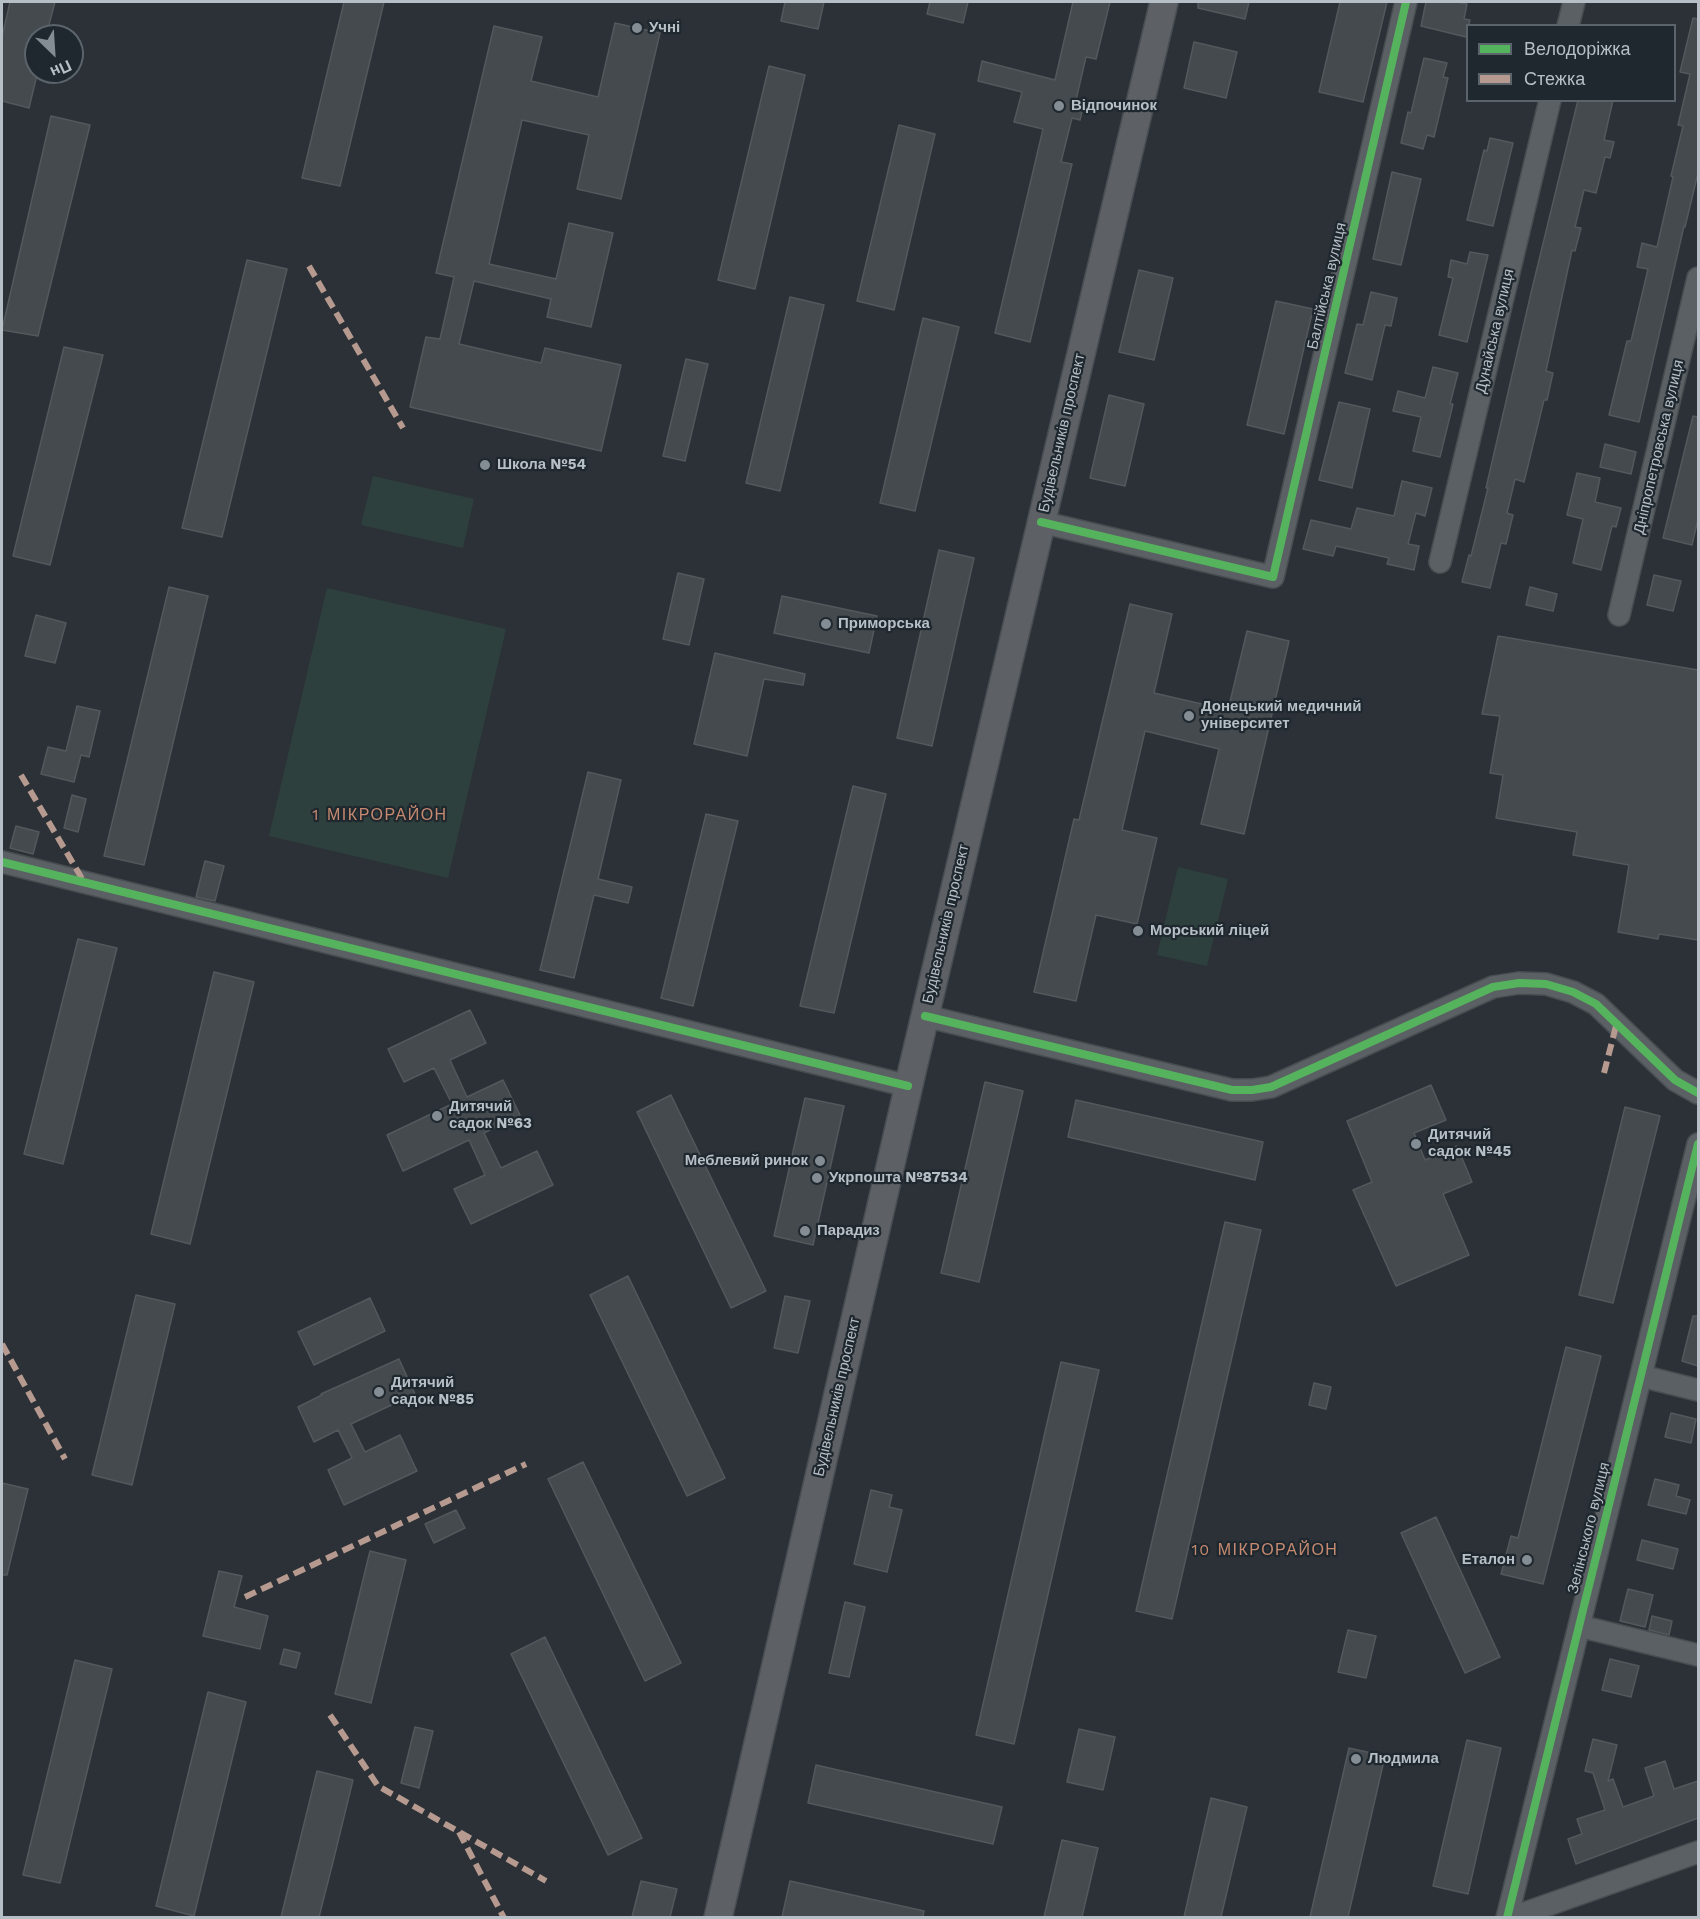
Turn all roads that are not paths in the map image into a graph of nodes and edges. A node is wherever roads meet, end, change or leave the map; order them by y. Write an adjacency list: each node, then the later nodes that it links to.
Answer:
1 (1164, 2): 7 (main road, Будівельників проспект)
2 (1406, 2): 7 (street, Балтійська вулиця)
3 (1574, 2): 4 (street)
4 (1568, 24)
5 (1550, 102): 8 (street, Дунайська вулиця)
6 (1698, 278): 9 (street, Дніпропетровська вулиця)
7 (1041, 522): 11 (main road, Будівельників проспект)
8 (1440, 562)
9 (1619, 615)
10 (2, 862): 12 (street)
11 (925, 1016): 12 (main road, Будівельників проспект); 13 (street)
12 (908, 1086): 20 (main road, Будівельників проспект)
13 (1698, 1093)
14 (1698, 1144): 15 (street, Зелінського вулиця)
15 (1641, 1376): 16 (street); 17 (street, Зелінського вулиця)
16 (1698, 1390)
17 (1579, 1626): 18 (street); 21 (street, Зелінського вулиця)
18 (1698, 1655)
19 (1698, 1852): 21 (street)
20 (718, 1917)
21 (1509, 1917)

